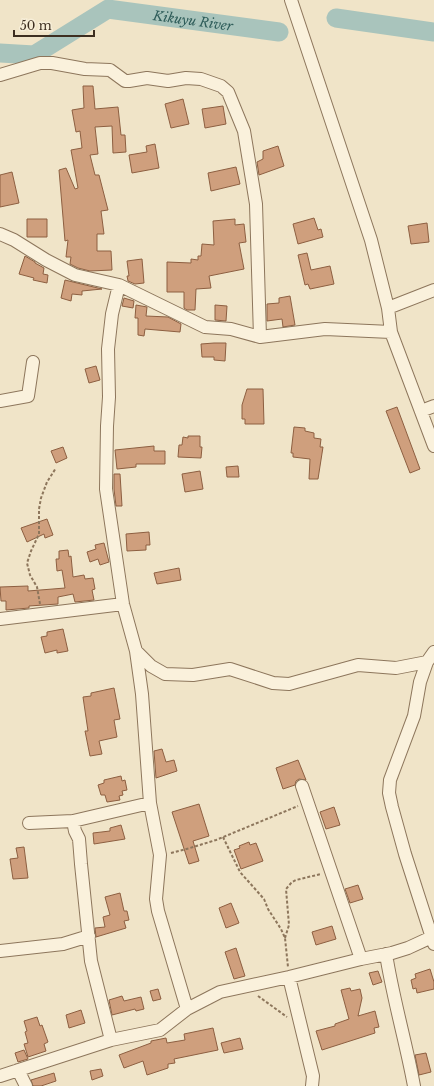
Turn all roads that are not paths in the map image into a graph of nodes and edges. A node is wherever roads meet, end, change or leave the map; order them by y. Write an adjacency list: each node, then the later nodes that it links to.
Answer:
1 (291, 0): 6 (street)
2 (0, 75): 8 (street)
3 (0, 234): 4 (street)
4 (119, 285): 8 (street); 14 (street)
5 (434, 290): 6 (street)
6 (388, 308): 7 (street)
7 (391, 332): 8 (street); 12 (street)
8 (260, 337)
9 (33, 362): 10 (street)
10 (0, 401)
11 (434, 406): 12 (street)
12 (421, 411): 13 (street)
13 (434, 446)
14 (123, 604): 15 (street); 16 (street)
15 (0, 619)
16 (136, 651): 17 (street); 19 (street)
17 (431, 657): 23 (street)
18 (302, 786): 26 (street)
19 (150, 803): 20 (street); 28 (street)
20 (74, 821): 21 (street); 22 (street)
21 (29, 823)
22 (88, 936): 24 (street); 29 (street)
23 (433, 940): 25 (street)
24 (0, 951)
25 (386, 954): 26 (street); 34 (street)
26 (361, 959): 27 (street)
27 (289, 977): 28 (street); 33 (street)
28 (187, 1009): 29 (street)
29 (111, 1040): 30 (street)
30 (18, 1070): 31 (street); 32 (street)
31 (0, 1076)
32 (26, 1086)
33 (312, 1086)
34 (414, 1086)

